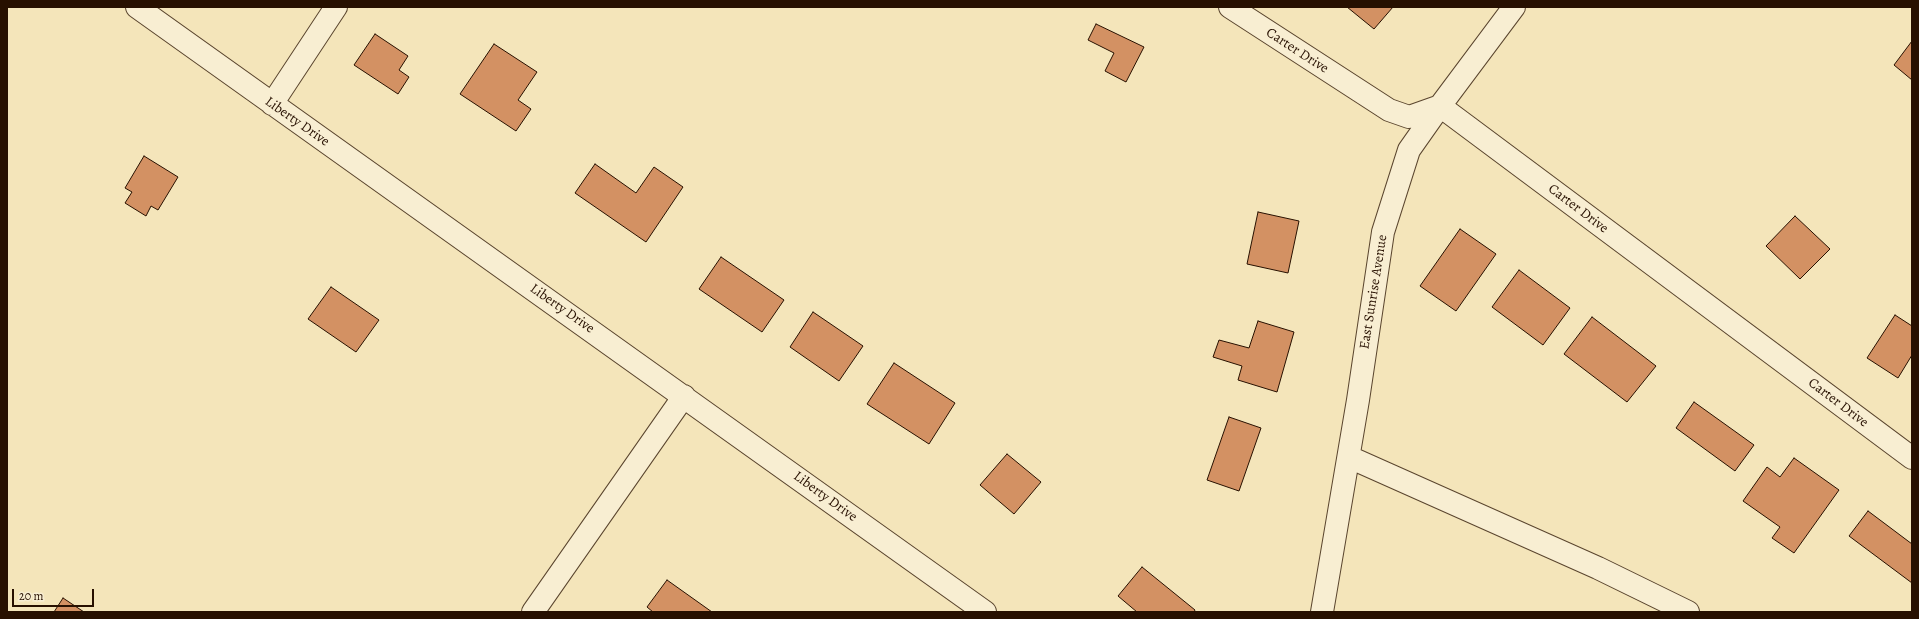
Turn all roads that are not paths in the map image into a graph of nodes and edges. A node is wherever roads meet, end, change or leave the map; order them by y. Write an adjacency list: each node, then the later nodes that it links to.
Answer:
1 (137, 7): 5 (street, Liberty Drive)
2 (336, 7): 5 (street)
3 (1230, 7): 6 (street, Carter Drive)
4 (1514, 7): 6 (street, East Sunrise Avenue)
5 (272, 104): 7 (street, Liberty Drive)
6 (1440, 106): 8 (street, East Sunrise Avenue); 9 (street, Carter Drive)
7 (684, 396): 10 (street); 11 (street, Liberty Drive)
8 (1349, 457): 12 (street, East Sunrise Avenue); 13 (street)
9 (1912, 458)
10 (533, 612)
11 (985, 612)
12 (1322, 612)
13 (1688, 612)

